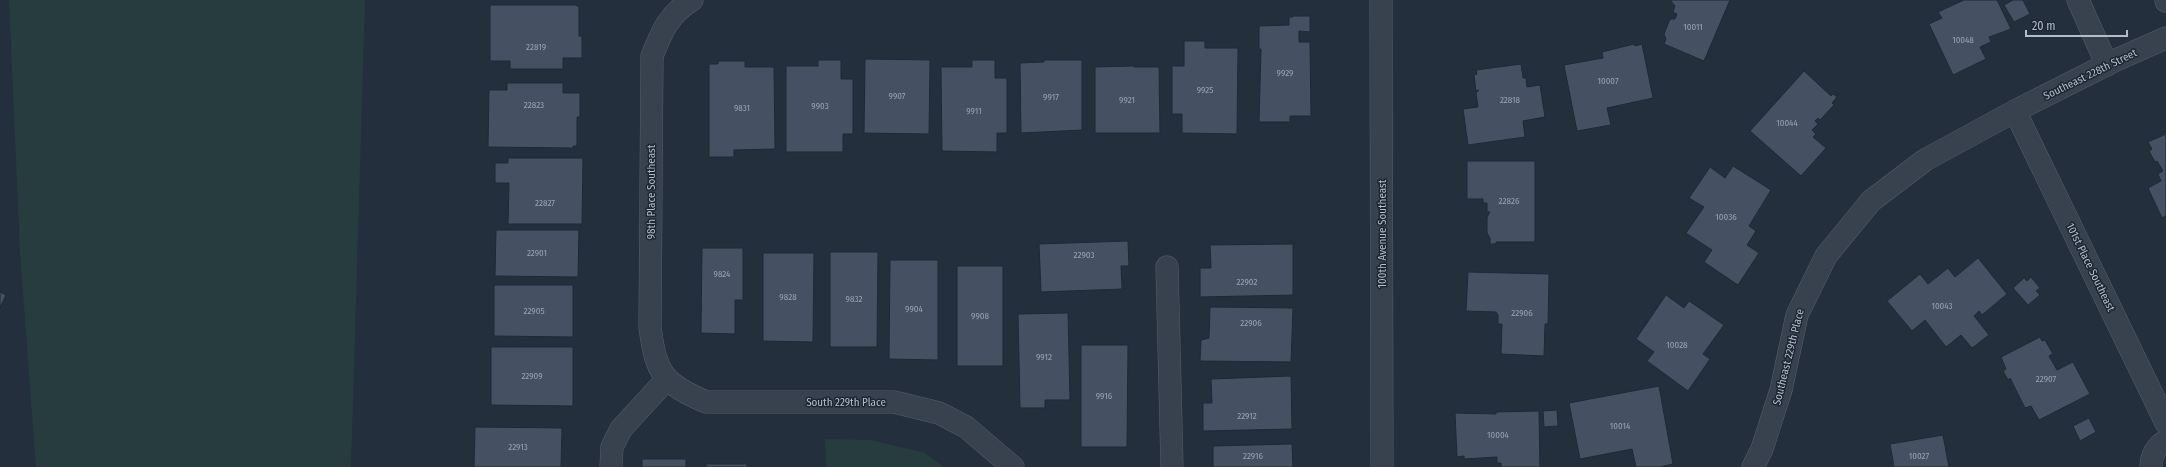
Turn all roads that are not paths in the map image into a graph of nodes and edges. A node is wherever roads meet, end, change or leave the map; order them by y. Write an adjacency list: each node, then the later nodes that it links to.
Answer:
1 (1381, 0): 15 (street, 100th Avenue Southeast)
2 (2078, 0): 5 (street)
3 (680, 3): 8 (street, 98th Place Southeast)
4 (2166, 38): 5 (street, Southeast 228th Street)
5 (2107, 65): 6 (street, Southeast 228th Street)
6 (2015, 111): 9 (street, 101st Place Southeast); 11 (street, Southeast 229th Place)
7 (1167, 267): 14 (street)
8 (666, 380): 12 (street); 13 (street, South 229th Place)
9 (2166, 422)
10 (2166, 440): 16 (street)
11 (1757, 465)
12 (611, 467)
13 (1013, 467)
14 (1172, 467)
15 (1382, 467)
16 (2151, 467)

